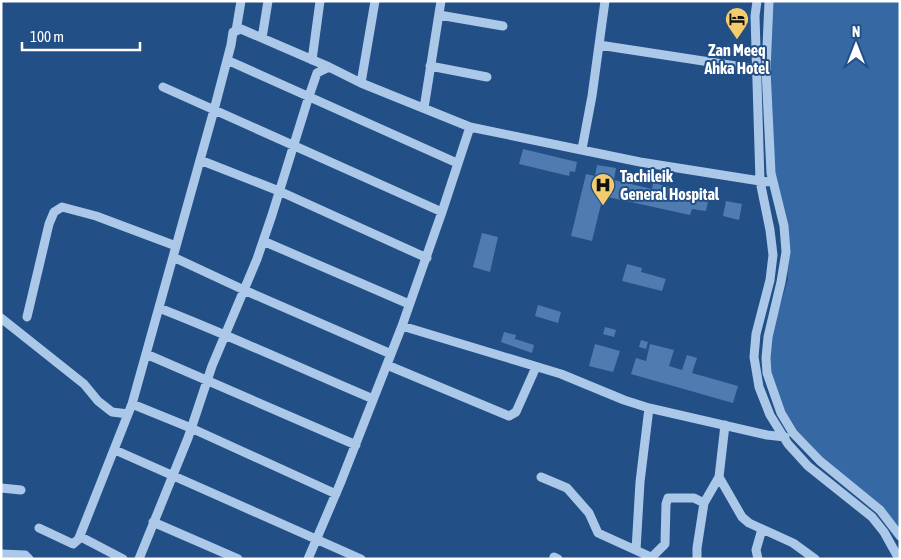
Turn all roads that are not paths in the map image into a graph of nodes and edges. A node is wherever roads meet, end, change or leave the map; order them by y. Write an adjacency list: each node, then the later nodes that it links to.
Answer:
1 (241, 1): 11 (street)
2 (268, 1): 12 (street)
3 (320, 1): 15 (street)
4 (375, 1): 20 (street)
5 (441, 1): 9 (street)
6 (605, 1): 13 (street)
7 (757, 1): 18 (street)
8 (769, 1): 18 (street)
9 (439, 15): 10 (street); 16 (street)
10 (504, 26)
11 (236, 31): 12 (street); 14 (street)
12 (262, 38): 15 (street)
13 (599, 44): 18 (street); 27 (street)
14 (227, 60): 22 (street); 24 (street)
15 (312, 60): 17 (street)
16 (430, 66): 19 (street); 23 (street)
17 (329, 67): 20 (street); 22 (street)
18 (761, 70): 30 (street); 31 (street)
19 (487, 77)
20 (361, 83): 23 (street)
21 (162, 87): 24 (street)
22 (308, 96): 26 (street); 29 (street)
23 (424, 108): 25 (street)
24 (214, 110): 26 (street); 28 (street)
25 (470, 127): 27 (street); 29 (street)
26 (294, 147): 32 (street); 33 (street)
27 (582, 149): 30 (street)
28 (200, 160): 32 (street); 35 (street)
29 (457, 164): 33 (street)
30 (760, 181): 31 (street); 57 (street)
31 (772, 182): 56 (street)
32 (279, 191): 34 (street); 37 (street)
33 (442, 212): 37 (street)
34 (263, 241): 38 (street); 39 (street)
35 (176, 246): 36 (street); 41 (street)
36 (173, 257): 38 (street); 40 (street)
37 (427, 258): 39 (street)
38 (244, 290): 44 (street); 46 (street)
39 (408, 304): 43 (street)
40 (159, 308): 44 (street); 45 (street)
41 (27, 317)
42 (1, 318): 53 (street)
43 (402, 326): 46 (street); 48 (street)
44 (226, 334): 49 (street); 50 (street)
45 (146, 354): 49 (street); 51 (street)
46 (391, 354): 47 (street)
47 (387, 365): 48 (street); 50 (street)
48 (536, 367): 52 (street)
49 (208, 381): 55 (street); 58 (street)
50 (373, 399): 58 (street)
51 (132, 404): 53 (street); 55 (street)
52 (649, 408): 54 (street); 73 (street)
53 (128, 414): 59 (street)
54 (725, 425): 57 (street); 62 (street)
55 (191, 428): 60 (street); 65 (street)
56 (793, 433): 57 (street); 70 (street)
57 (783, 438): 85 (street)
58 (356, 445): 65 (street)
59 (115, 450): 60 (street); 71 (street)
60 (172, 475): 67 (street); 72 (street)
61 (541, 477): 73 (street)
62 (719, 477): 66 (street); 69 (street)
63 (1, 488): 64 (street)
64 (21, 490)
65 (336, 494): 72 (street)
66 (704, 503): 75 (street); 82 (street)
67 (153, 522): 78 (street); 79 (street)
68 (39, 528): 71 (street)
69 (762, 529): 83 (street); 84 (street)
70 (900, 536)
71 (79, 538): 77 (street)
72 (316, 538): 80 (street); 81 (street)
73 (636, 550): 75 (street)
74 (1, 554): 76 (street)
75 (650, 558)
76 (29, 559)
77 (123, 559)
78 (139, 559)
79 (238, 559)
80 (308, 559)
81 (361, 559)
82 (697, 559)
83 (758, 559)
84 (815, 559)
85 (900, 559)

